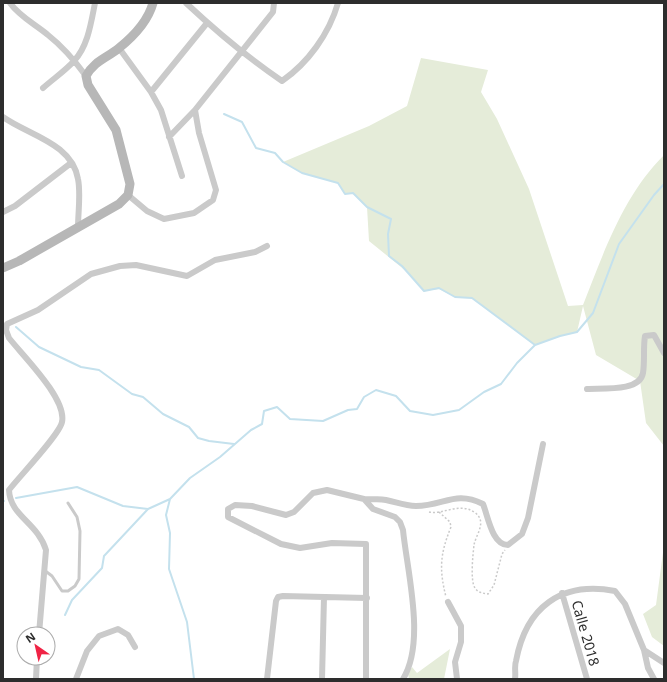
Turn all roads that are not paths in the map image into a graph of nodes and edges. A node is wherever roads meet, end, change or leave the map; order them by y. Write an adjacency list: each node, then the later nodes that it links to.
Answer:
1 (10, 3): 10 (street)
2 (95, 3): 10 (street)
3 (153, 3): 8 (street)
4 (186, 3): 7 (street)
5 (274, 3): 9 (street)
6 (338, 3): 9 (street)
7 (207, 23): 9 (street); 13 (street)
8 (119, 48): 11 (street); 13 (street)
9 (242, 51): 14 (street)
10 (75, 61): 11 (street); 12 (street)
11 (86, 76): 19 (street)
12 (43, 88)
13 (151, 92): 16 (street)
14 (195, 110): 16 (street); 19 (street)
15 (3, 117): 17 (street)
16 (169, 136): 18 (street)
17 (71, 163): 20 (street); 21 (street)
18 (182, 176)
19 (128, 195): 21 (street)
20 (3, 212)
21 (78, 228): 23 (street)
22 (267, 246): 29 (street)
23 (3, 268)
24 (664, 352): 25 (street)
25 (587, 389)
26 (543, 444): 27 (street)
27 (364, 499): 32 (street); 45 (street)
28 (68, 503): 29 (lane)
29 (44, 570): 34 (street)
30 (562, 594): 36 (street); 47 (street); 48 (street, Calle 2018)
31 (324, 597): 32 (street); 42 (street); 43 (street)
32 (367, 598): 44 (street)
33 (448, 602): 46 (street)
34 (40, 626)
35 (135, 647): 41 (street)
36 (644, 650): 37 (street); 39 (street)
37 (664, 663)
38 (37, 666): 40 (street)
39 (653, 677): 49 (street)
40 (36, 679)
41 (76, 679)
42 (267, 679)
43 (322, 679)
44 (366, 679)
45 (403, 679)
46 (457, 679)
47 (515, 679)
48 (587, 679)
49 (646, 679)

